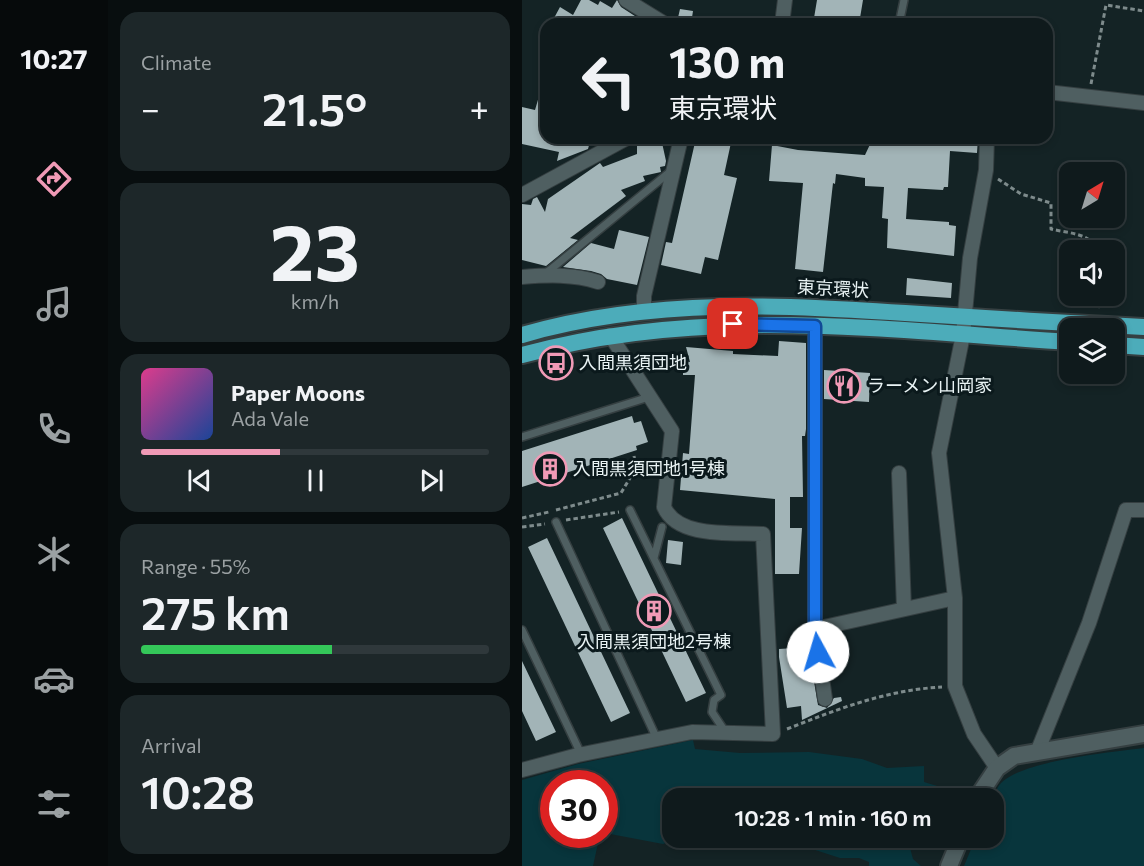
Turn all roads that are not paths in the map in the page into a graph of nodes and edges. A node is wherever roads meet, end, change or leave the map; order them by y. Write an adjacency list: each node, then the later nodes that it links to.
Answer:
1 (785, 0): 5 (street)
2 (904, 0): 6 (lane)
3 (635, 3): 4 (street)
4 (656, 18)
5 (783, 18)
6 (900, 18)
7 (1053, 93): 8 (street)
8 (1144, 103)
9 (616, 144): 13 (street)
10 (680, 144): 12 (street)
11 (987, 144): 18 (street)
12 (674, 169): 14 (lane); 17 (street)
13 (522, 195)
14 (545, 274): 15 (street); 16 (street)
15 (522, 277)
16 (598, 282)
17 (644, 311): 18 (highway, 東京環状); 21 (highway, 東京環状)
18 (965, 317): 20 (highway, 東京環状); 23 (street)
19 (815, 326): 22 (highway, 東京環状); 23 (highway, 東京環状); 38 (street)
20 (1144, 327)
21 (522, 335)
22 (610, 335): 27 (highway, 東京環状); 28 (street)
23 (963, 335): 24 (highway, 東京環状); 36 (street)
24 (1059, 341)
25 (1125, 346): 26 (highway)
26 (1144, 347)
27 (522, 355)
28 (649, 397): 29 (lane); 41 (street)
29 (522, 437)
30 (899, 473): 37 (street)
31 (630, 510): 35 (lane)
32 (1144, 510): 44 (street)
33 (556, 522): 43 (lane)
34 (662, 527): 35 (lane)
35 (654, 558): 41 (lane)
36 (955, 598): 37 (street); 46 (street)
37 (904, 609): 38 (street)
38 (815, 629): 40 (street)
39 (522, 630): 45 (lane)
40 (825, 699)
41 (726, 733): 43 (street)
42 (1144, 734): 44 (street)
43 (657, 739): 45 (street)
44 (1038, 750): 46 (street)
45 (581, 754): 47 (street)
46 (997, 768): 48 (street)
47 (522, 770)
48 (983, 788)
49 (956, 848): 50 (street)
50 (949, 866)

